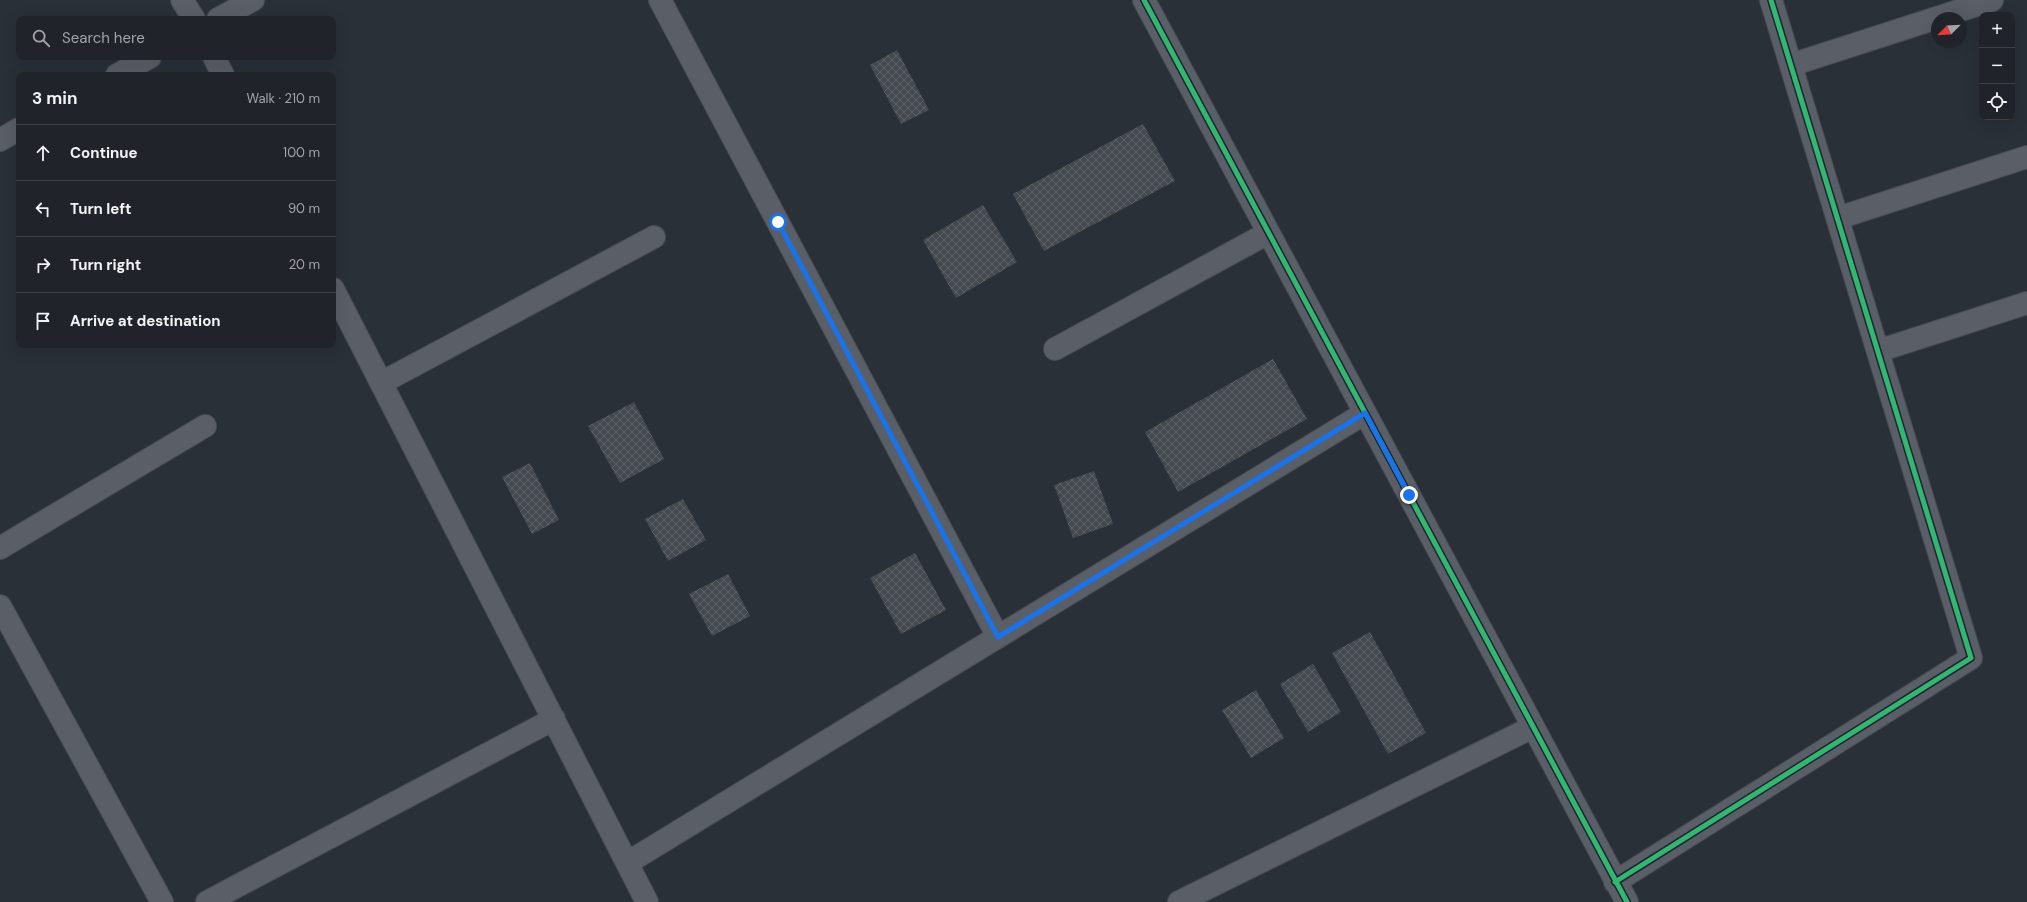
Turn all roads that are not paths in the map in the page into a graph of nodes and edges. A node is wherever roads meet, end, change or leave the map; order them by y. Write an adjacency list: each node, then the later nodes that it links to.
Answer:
1 (182, 0): 7 (street)
2 (253, 0): 8 (street)
3 (660, 0): 29 (street)
4 (1144, 0): 18 (street)
5 (1771, 0): 11 (street)
6 (1992, 0): 11 (street)
7 (192, 16)
8 (224, 16)
9 (144, 60): 12 (street)
10 (216, 60): 13 (street)
11 (1791, 65): 17 (street)
12 (122, 72)
13 (222, 72)
14 (16, 131): 15 (street)
15 (0, 140)
16 (2027, 157): 17 (street)
17 (1838, 218): 23 (street)
18 (1268, 233): 22 (street); 25 (street)
19 (654, 237): 24 (street)
20 (336, 295): 24 (street)
21 (2027, 303): 23 (street)
22 (1055, 349)
23 (1878, 350): 33 (street)
24 (381, 383): 30 (street)
25 (1365, 413): 29 (street); 31 (street)
26 (205, 426): 27 (street)
27 (0, 548)
28 (0, 606): 34 (street)
29 (998, 637): 32 (street)
30 (554, 719): 32 (street); 35 (street)
31 (1533, 727): 33 (street); 37 (street)
32 (627, 863): 36 (street)
33 (1615, 882): 38 (street)
34 (162, 902)
35 (207, 902)
36 (647, 902)
37 (1178, 902)
38 (1627, 902)

